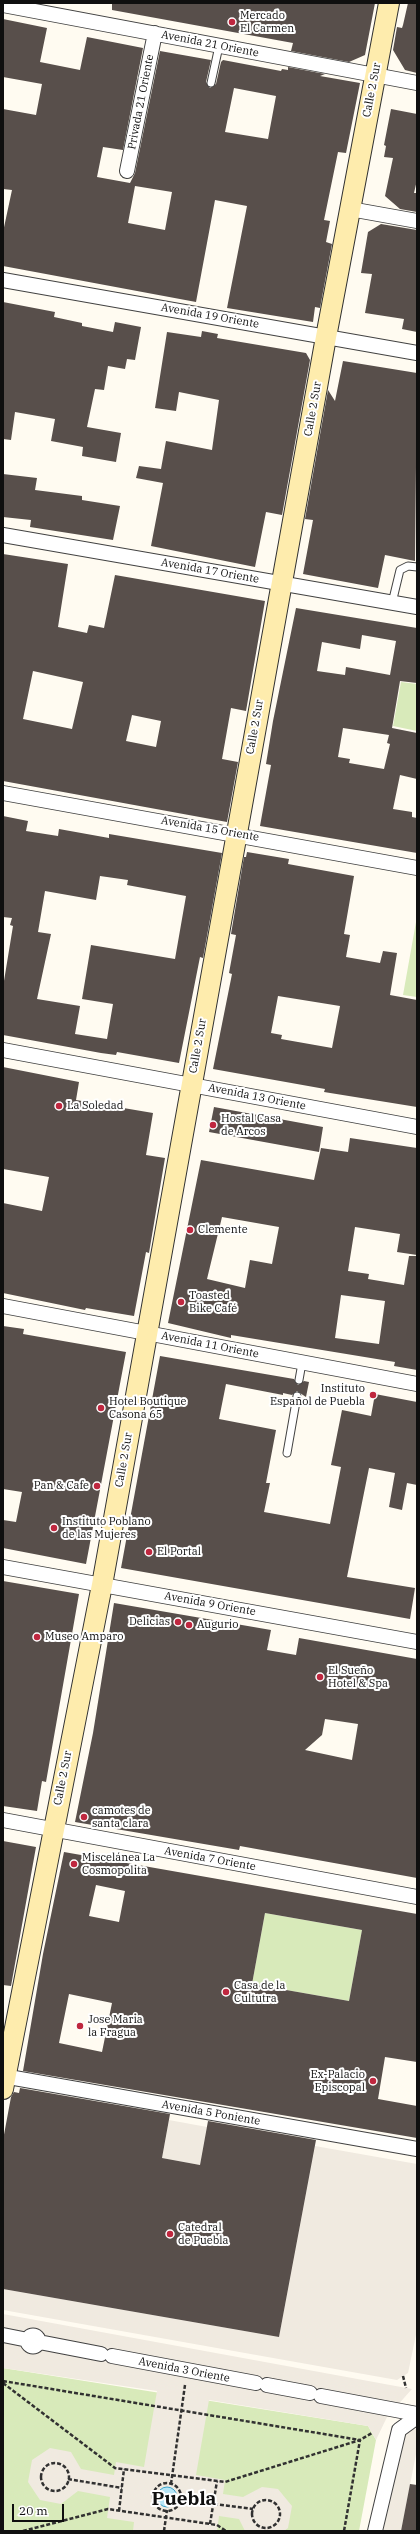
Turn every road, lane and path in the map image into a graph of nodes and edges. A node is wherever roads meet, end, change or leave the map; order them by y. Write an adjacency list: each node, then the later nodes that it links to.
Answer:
1 (389, 3): 5 (street, Calle 2 Sur)
2 (3, 5): 3 (street, Avenida 21 Oriente)
3 (155, 33): 4 (street, Avenida 21 Oriente); 8 (street, Privada 21 Oriente)
4 (219, 46): 5 (street, Avenida 21 Oriente); 6 (lane)
5 (375, 75): 7 (street, Avenida 21 Oriente); 9 (street, Calle 2 Sur)
6 (211, 83)
7 (417, 83)
8 (127, 171)
9 (350, 209): 10 (street); 12 (street, Calle 2 Sur)
10 (417, 221)
11 (3, 280): 12 (street, Avenida 19 Oriente)
12 (326, 337): 13 (street, Avenida 19 Oriente); 16 (street, Calle 2 Sur)
13 (417, 353)
14 (3, 535): 16 (street, Avenida 17 Oriente)
15 (417, 567): 17 (lane)
16 (281, 584): 17 (street, Avenida 17 Oriente); 20 (street, Calle 2 Sur)
17 (392, 603): 18 (street, Avenida 17 Oriente)
18 (417, 607)
19 (3, 793): 20 (street, Avenida 15 Oriente)
20 (236, 834): 21 (street, Avenida 15 Oriente); 23 (street, Calle 2 Sur)
21 (417, 868)
22 (3, 1050): 23 (street, Avenida 13 Oriente)
23 (191, 1085): 24 (street, Avenida 13 Oriente); 26 (street, Calle 2 Sur)
24 (417, 1127)
25 (3, 1306): 26 (street, Avenida 11 Oriente)
26 (146, 1333): 27 (street, Avenida 11 Oriente); 33 (street, Calle 2 Sur)
27 (302, 1363): 28 (lane); 29 (street, Avenida 11 Oriente)
28 (299, 1380)
29 (417, 1384)
30 (297, 1396): 31 (lane)
31 (287, 1453)
32 (3, 1567): 33 (street, Avenida 9 Oriente)
33 (102, 1585): 34 (street, Avenida 9 Oriente); 36 (street, Calle 2 Sur)
34 (417, 1642)
35 (3, 1820): 36 (street, Avenida 7 Oriente)
36 (52, 1830): 37 (street, Avenida 7 Oriente); 38 (street, Calle 2 Sur)
37 (417, 1897)
38 (4, 2080): 39 (street, Avenida 5 Poniente)
39 (417, 2150)
40 (3, 2335): 46 (street, Avenida 3 Oriente)
41 (403, 2376): 43 (path)
42 (3, 2382): 45 (path); 50 (path)
43 (406, 2388)
44 (183, 2395): 45 (path)
45 (182, 2411): 49 (path); 51 (path)
46 (417, 2414)
47 (417, 2417): 66 (street)
48 (372, 2433): 49 (path)
49 (360, 2440): 53 (path); 65 (path)
50 (124, 2469): 51 (path); 55 (path)
51 (172, 2476): 53 (path); 54 (path)
52 (68, 2478): 52 (path); 55 (path)
53 (217, 2481): 56 (path)
54 (171, 2484): 58 (path); 58 (path)
55 (122, 2488): 59 (path)
56 (214, 2504): 57 (path); 61 (path)
57 (253, 2509): 57 (path)
58 (167, 2510): 60 (path)
59 (119, 2511): 60 (path); 62 (path)
60 (166, 2518): 61 (path); 63 (path)
61 (210, 2524): 64 (path)
62 (23, 2531)
63 (164, 2531)
64 (226, 2531)
65 (344, 2531)
66 (375, 2531)

